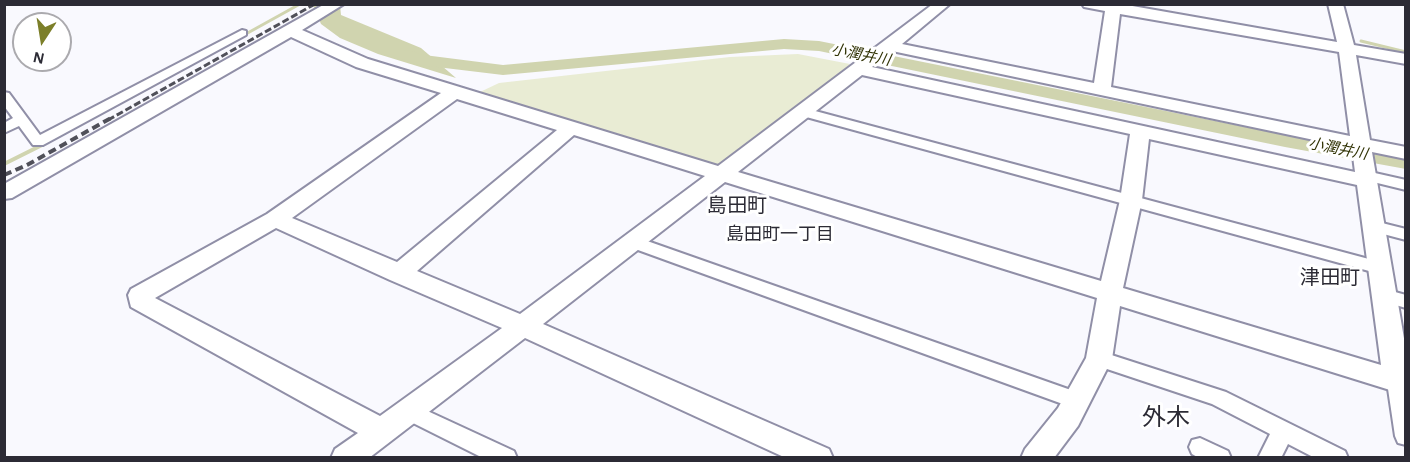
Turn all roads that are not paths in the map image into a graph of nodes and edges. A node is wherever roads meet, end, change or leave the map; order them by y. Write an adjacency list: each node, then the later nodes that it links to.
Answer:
1 (337, 4): 6 (street)
2 (944, 4): 8 (street)
3 (1089, 4): 5 (street)
4 (1335, 4): 9 (street)
5 (1114, 7): 9 (street); 12 (street)
6 (291, 31): 13 (street); 25 (street)
7 (242, 33): 16 (street)
8 (886, 48): 11 (street); 12 (street)
9 (1347, 50): 10 (street); 20 (street)
10 (1406, 59)
11 (862, 67): 15 (street); 19 (street)
12 (1102, 90): 20 (street)
13 (455, 92): 17 (street); 27 (street)
14 (4, 96): 16 (street)
15 (804, 112): 22 (street); 26 (street)
16 (22, 119): 18 (street)
17 (570, 128): 22 (street); 32 (street)
18 (4, 129)
19 (1140, 132): 23 (street); 26 (street)
20 (1362, 144): 21 (street); 23 (street)
21 (1406, 153)
22 (722, 173): 30 (street); 33 (street)
23 (1367, 178): 24 (street); 28 (street)
24 (1406, 185)
25 (4, 193)
26 (1131, 200): 31 (street); 33 (street)
27 (275, 219): 32 (street); 41 (street)
28 (1374, 226): 29 (street); 31 (street)
29 (1406, 235)
30 (633, 242): 35 (street); 38 (street)
31 (1380, 268): 34 (street)
32 (398, 274): 35 (street)
33 (1110, 293): 36 (street); 37 (street)
34 (1395, 298): 37 (street)
35 (523, 326): 39 (street); 43 (street)
36 (1100, 359): 38 (street); 40 (street)
37 (1401, 383): 42 (street)
38 (1078, 401): 47 (street)
39 (408, 411): 41 (street); 45 (street)
40 (1283, 429): 48 (street); 49 (street)
41 (381, 431): 44 (street)
42 (1406, 436)
43 (787, 451): 46 (street)
44 (346, 458)
45 (506, 458)
46 (818, 458)
47 (1036, 458)
48 (1269, 458)
49 (1337, 458)

